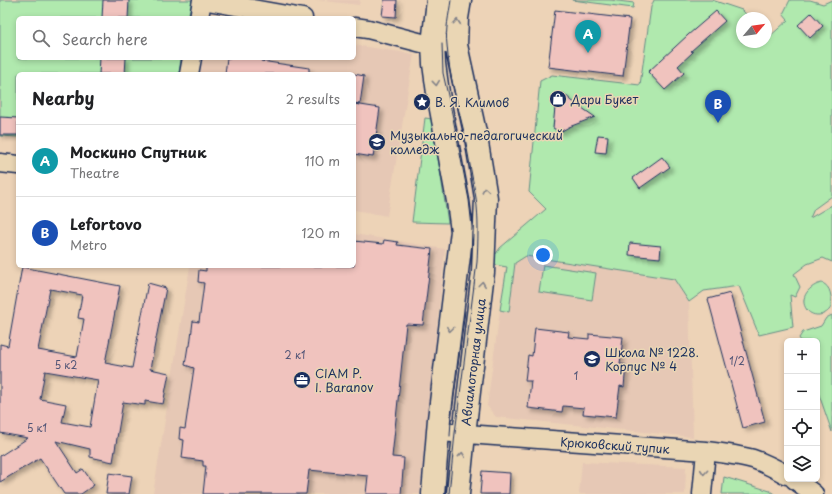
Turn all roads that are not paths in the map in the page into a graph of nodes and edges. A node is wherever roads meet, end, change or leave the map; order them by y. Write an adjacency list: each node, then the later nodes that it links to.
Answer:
1 (202, 0): 4 (street); 5 (street)
2 (438, 0): 7 (main road)
3 (460, 0): 8 (main road, Авиамоторная улица, one-way to 3)
4 (199, 16)
5 (292, 16)
6 (356, 27): 7 (street)
7 (432, 44): 8 (street); 13 (main road, one-way to 13)
8 (456, 45): 14 (main road, Авиамоторная улица, one-way to 8)
9 (192, 60): 10 (street)
10 (189, 72)
11 (0, 163): 12 (street)
12 (16, 165)
13 (438, 432): 14 (street, Крюковский тупик); 18 (main road)
14 (464, 434): 15 (street, Крюковский тупик); 19 (main road, Авиамоторная улица, one-way to 14)
15 (706, 451): 16 (street, Крюковский тупик); 20 (street, one-way to 20)
16 (784, 473)
17 (798, 482): 21 (street)
18 (433, 494)
19 (458, 494)
20 (702, 494)
21 (814, 494)

